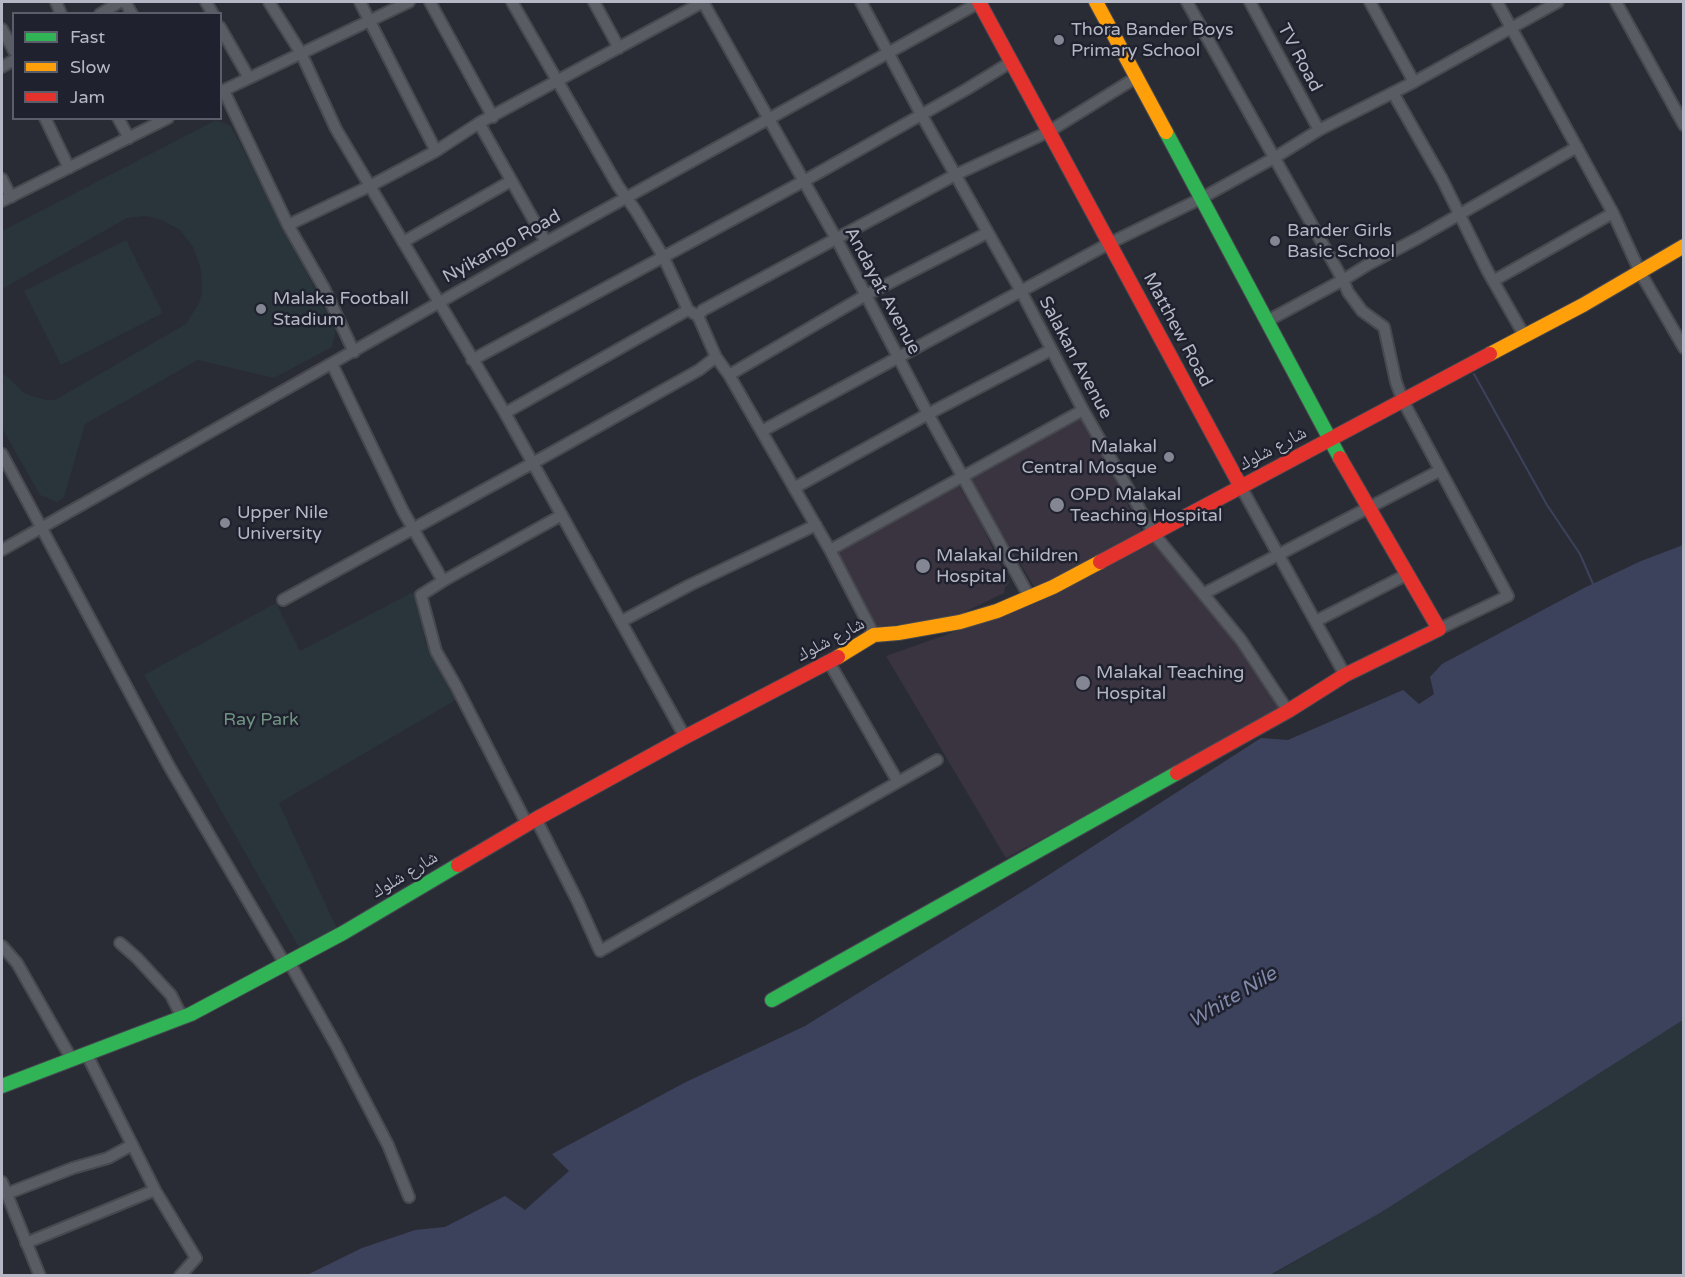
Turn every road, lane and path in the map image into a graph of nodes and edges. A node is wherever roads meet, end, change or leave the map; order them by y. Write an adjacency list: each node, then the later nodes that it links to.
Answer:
1 (120, 2): 18 (street)
2 (269, 2): 25 (street)
3 (360, 2): 19 (street)
4 (409, 2): 19 (street)
5 (430, 2): 35 (street)
6 (512, 2): 30 (street)
7 (594, 2): 24 (street)
8 (703, 2): 24 (street); 39 (street, Andayat Avenue)
9 (861, 2): 26 (street, Salakan Avenue)
10 (980, 2): 26 (street, Nyikango Road); 27 (street, Matthew Road)
11 (1096, 2): 28 (street)
12 (1187, 2): 47 (street)
13 (1250, 2): 42 (street, TV Road)
14 (1370, 2): 31 (street)
15 (1497, 2): 20 (street)
16 (1557, 2): 20 (street)
17 (1616, 2): 41 (street)
18 (103, 12)
19 (370, 20): 25 (street); 46 (street)
20 (1511, 27): 31 (street); 45 (street)
21 (2, 29): 23 (street)
22 (222, 31): 29 (street)
23 (12, 47)
24 (620, 48): 30 (street)
25 (300, 53): 29 (street); 53 (street)
26 (888, 53): 34 (street, Salakan Avenue); 39 (street, Nyikango Road)
27 (1011, 62): 34 (street); 43 (street, Matthew Road)
28 (1137, 77): 43 (street); 56 (street)
29 (249, 78): 32 (street)
30 (558, 82): 35 (street); 55 (street)
31 (1414, 82): 33 (street)
32 (222, 92): 59 (street)
33 (1393, 93): 42 (street); 58 (street)
34 (921, 114): 49 (street, Salakan Avenue); 52 (street)
35 (493, 117): 40 (street)
36 (46, 120): 48 (street)
37 (119, 120): 44 (street)
38 (164, 120): 44 (street)
39 (770, 120): 52 (street, Andayat Avenue); 55 (street, Nyikango Road)
40 (479, 123): 46 (street); 51 (street)
41 (1683, 125)
42 (1319, 130): 47 (street)
43 (1048, 132): 49 (street); 64 (street, Matthew Road)
44 (129, 138): 48 (street)
45 (1577, 147): 57 (street); 58 (street)
46 (436, 151): 53 (street)
47 (1274, 158): 56 (street); 68 (street)
48 (69, 168): 54 (street)
49 (955, 175): 60 (street, Salakan Avenue); 61 (street)
50 (2, 179): 54 (street)
51 (511, 181): 62 (street); 63 (street)
52 (804, 181): 61 (street, Andayat Avenue); 66 (street)
53 (370, 186): 59 (street); 62 (street)
54 (6, 199)
55 (626, 199): 63 (street, Nyikango Road); 66 (street)
56 (1200, 199): 64 (street); 74 (street)
57 (1613, 213): 67 (street); 69 (street)
58 (1459, 215): 68 (street); 69 (street)
59 (288, 225): 78 (street)
60 (987, 233): 70 (street, Salakan Avenue); 71 (street)
61 (837, 240): 71 (street, Andayat Avenue); 73 (street)
62 (403, 242): 72 (street)
63 (546, 242): 72 (street, Nyikango Road)
64 (1110, 243): 70 (street); 94 (street, Matthew Road)
65 (1683, 246): 67 (street, شارع شلوك)
66 (663, 256): 73 (street); 81 (street)
67 (1640, 272): 75 (street, شارع شلوك); 76 (street)
68 (1343, 280): 74 (street); 84 (street)
69 (1493, 281): 75 (street)
70 (1021, 291): 77 (street, Salakan Avenue); 80 (street)
71 (866, 295): 80 (street, Andayat Avenue); 83 (street)
72 (439, 304): 78 (street, Nyikango Road); 81 (street)
73 (693, 313): 79 (street); 86 (street)
74 (1267, 321): 89 (street)
75 (1524, 335): 84 (street, شارع شلوك)
76 (1683, 348)
77 (1051, 350): 85 (street, Salakan Avenue); 87 (street)
78 (354, 352): 82 (street, Nyikango Road)
79 (716, 357): 83 (street); 91 (street)
80 (899, 357): 87 (street, Andayat Avenue); 88 (street)
81 (472, 360): 86 (street)
82 (332, 364): 99 (street, Nyikango Road); 100 (street)
83 (729, 375): 88 (street)
84 (1403, 401): 89 (street, شارع شلوك); 92 (street)
85 (1083, 410): 93 (street); 101 (street, Salakan Avenue)
86 (505, 413): 91 (street)
87 (928, 414): 93 (street, Andayat Avenue); 95 (street)
88 (762, 431): 95 (street)
89 (1330, 440): 94 (street, شارع شلوك); 96 (street)
90 (2, 454): 99 (street)
91 (533, 463): 97 (street); 100 (street)
92 (1439, 471): 96 (street); 112 (street)
93 (963, 477): 103 (street); 108 (street, Andayat Avenue)
94 (1241, 487): 101 (street, شارع شلوك); 104 (street, Matthew Road)
95 (794, 488): 98 (street)
96 (1368, 507): 104 (street); 105 (street)
97 (562, 515): 106 (street); 110 (street)
98 (816, 525): 103 (street); 110 (street)
99 (42, 527): 102 (street, Nyikango Road); 123 (street)
100 (412, 528): 106 (street); 109 (street)
101 (1154, 534): 107 (street, Salakan Avenue); 108 (street, شارع شلوك)
102 (2, 550)
103 (830, 550): 113 (street)
104 (1279, 555): 107 (street); 111 (street, Matthew Road)
105 (1408, 574): 111 (street); 112 (street)
106 (443, 580): 120 (street)
107 (1203, 594): 116 (street, Salakan Avenue)
108 (1030, 598): 113 (street, شارع شلوك)
109 (283, 600)
110 (622, 621): 117 (street)
111 (1316, 621): 115 (street, Matthew Road)
112 (1438, 629): 115 (street)
113 (874, 635): 114 (street, شارع شلوك)
114 (829, 662): 117 (street, شارع شلوك); 119 (street)
115 (1345, 675): 116 (street)
116 (1288, 711): 124 (street)
117 (685, 736): 120 (street, شارع شلوك)
118 (938, 760): 119 (street)
119 (898, 782): 120 (street)
120 (531, 822): 123 (street, شارع شلوك)
121 (120, 943): 125 (street)
122 (2, 946): 127 (street)
123 (285, 964): 125 (street, شارع شلوك); 133 (street)
124 (772, 1000)
125 (182, 1017): 126 (street, شارع شلوك)
126 (86, 1053): 127 (street, شارع شلوك); 129 (street)
127 (71, 1058): 128 (street, شارع شلوك)
128 (2, 1086)
129 (132, 1144): 131 (street); 132 (street)
130 (2, 1182): 132 (street)
131 (155, 1190): 134 (street); 136 (street)
132 (6, 1194): 134 (street)
133 (409, 1197)
134 (26, 1242): 135 (street)
135 (40, 1275)
136 (180, 1275)

